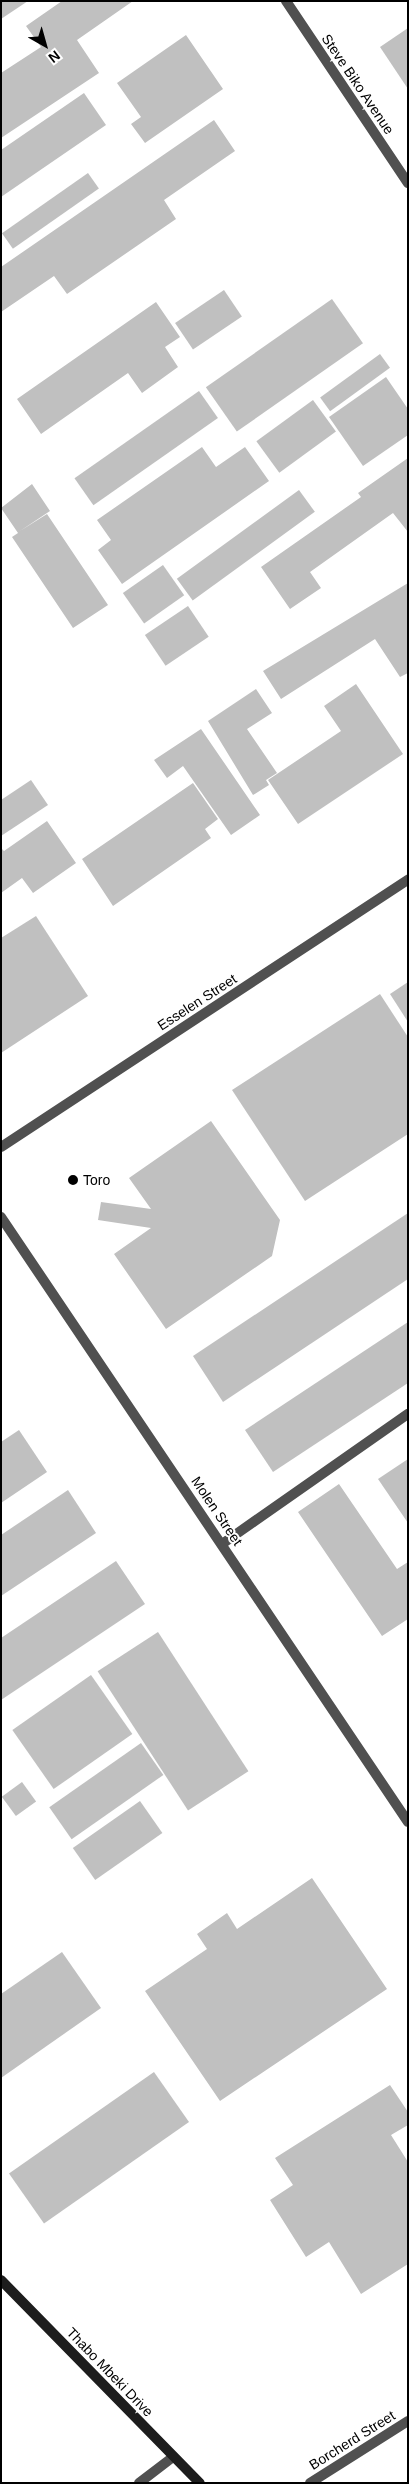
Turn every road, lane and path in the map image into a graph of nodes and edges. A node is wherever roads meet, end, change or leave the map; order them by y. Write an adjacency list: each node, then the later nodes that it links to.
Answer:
1 (286, 1): 2 (street, Steve Biko Avenue)
2 (408, 183)
3 (408, 880): 4 (street, Esselen Street)
4 (1, 1147)
5 (1, 1217): 7 (street, Molen Street)
6 (408, 1414): 7 (street)
7 (222, 1544): 8 (street, Molen Street)
8 (408, 1822)
9 (1, 2280): 11 (main road, Thabo Mbeki Drive)
10 (408, 2421): 14 (street, Borcherd Street)
11 (173, 2457): 12 (street); 13 (main road, Thabo Mbeki Drive)
12 (140, 2483)
13 (200, 2483)
14 (310, 2483)

